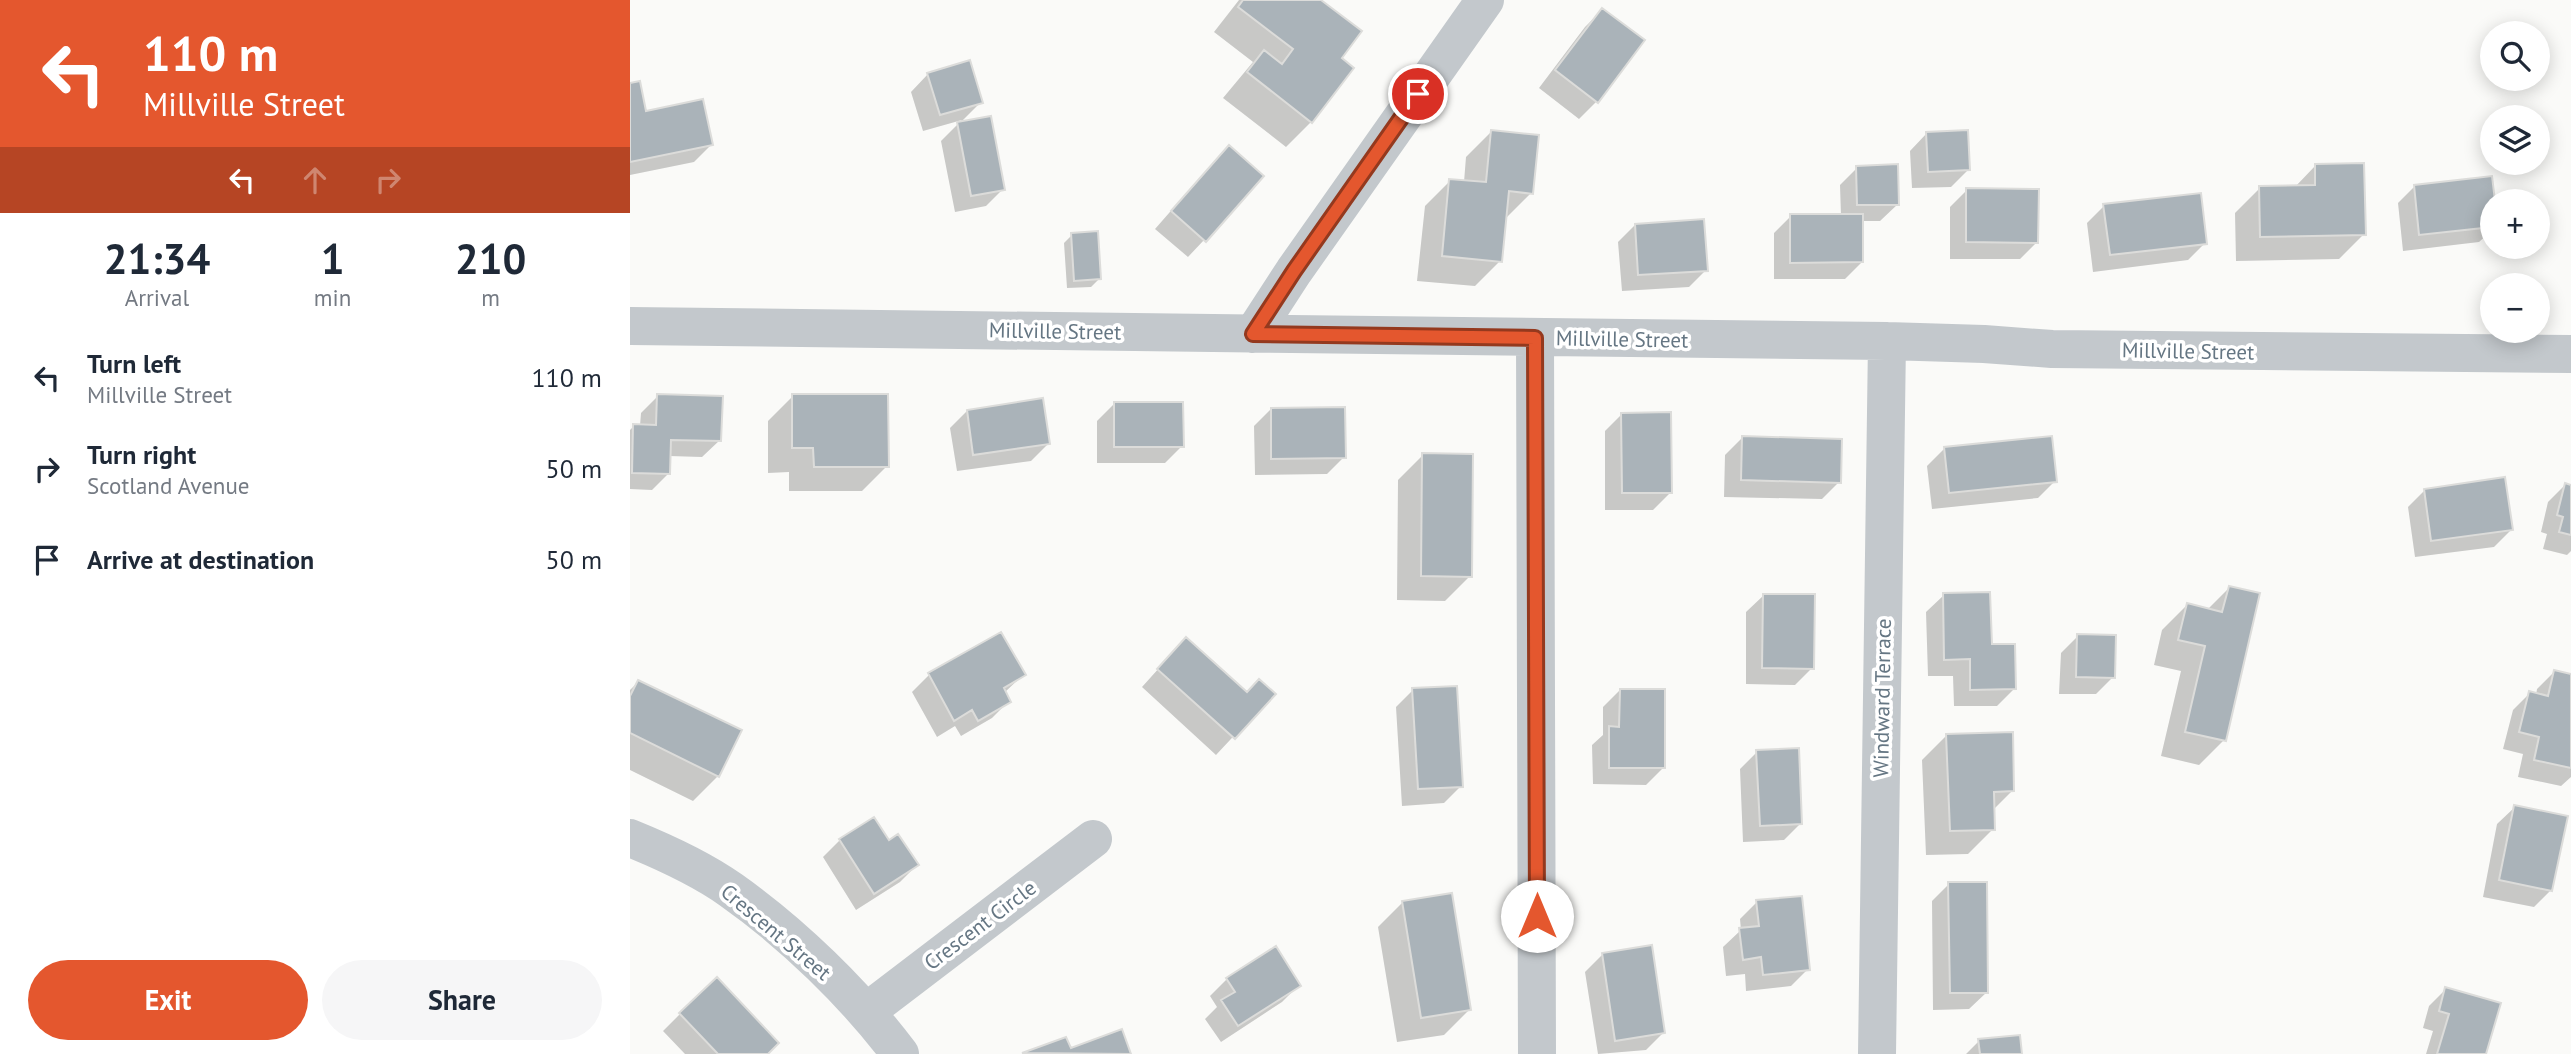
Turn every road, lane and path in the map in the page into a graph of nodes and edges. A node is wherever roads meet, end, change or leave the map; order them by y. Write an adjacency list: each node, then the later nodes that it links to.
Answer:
1 (1485, 0): 3 (street)
2 (630, 326): 3 (street, Millville Street)
3 (1253, 334): 4 (street, Millville Street)
4 (1535, 338): 5 (street, Millville Street); 11 (street)
5 (1887, 341): 6 (street, Millville Street); 12 (street, Windward Terrace)
6 (2571, 354)
7 (630, 838): 9 (street, Crescent Street)
8 (1093, 839): 9 (street, Crescent Circle)
9 (866, 1012): 10 (street, Crescent Street)
10 (900, 1054)
11 (1537, 1054)
12 (1877, 1054)

